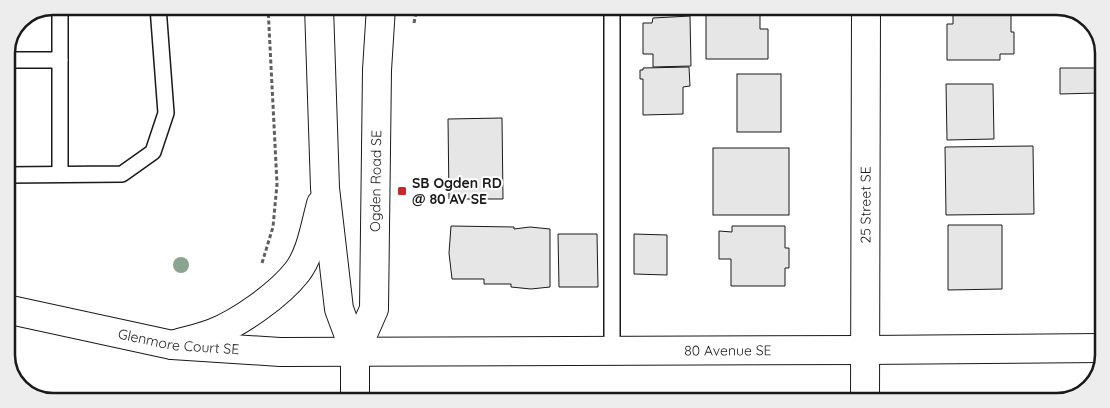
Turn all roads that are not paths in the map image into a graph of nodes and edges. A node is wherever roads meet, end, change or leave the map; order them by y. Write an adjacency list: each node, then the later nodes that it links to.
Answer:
1 (60, 15): 8 (lane)
2 (159, 15): 9 (lane)
3 (319, 15): 11 (street, Ogden Road SE)
4 (380, 15): 17 (street, Ogden Road SE)
5 (612, 15): 15 (lane)
6 (866, 15): 16 (street, 25 Street SE)
7 (15, 60): 8 (lane)
8 (60, 60): 9 (lane)
9 (60, 174): 10 (lane)
10 (15, 175)
11 (325, 188): 13 (street); 17 (street, Ogden Road SE)
12 (15, 311): 13 (street, Glenmore Court SE)
13 (172, 346): 17 (street, Glenmore Court SE)
14 (1095, 348): 16 (street, 80 Avenue SE)
15 (612, 350): 16 (street, 80 Avenue SE); 17 (street, 80 Avenue SE)
16 (865, 350): 19 (street, 25 Street SE)
17 (355, 352): 18 (street, Ogden Road SE)
18 (355, 393)
19 (865, 393)

